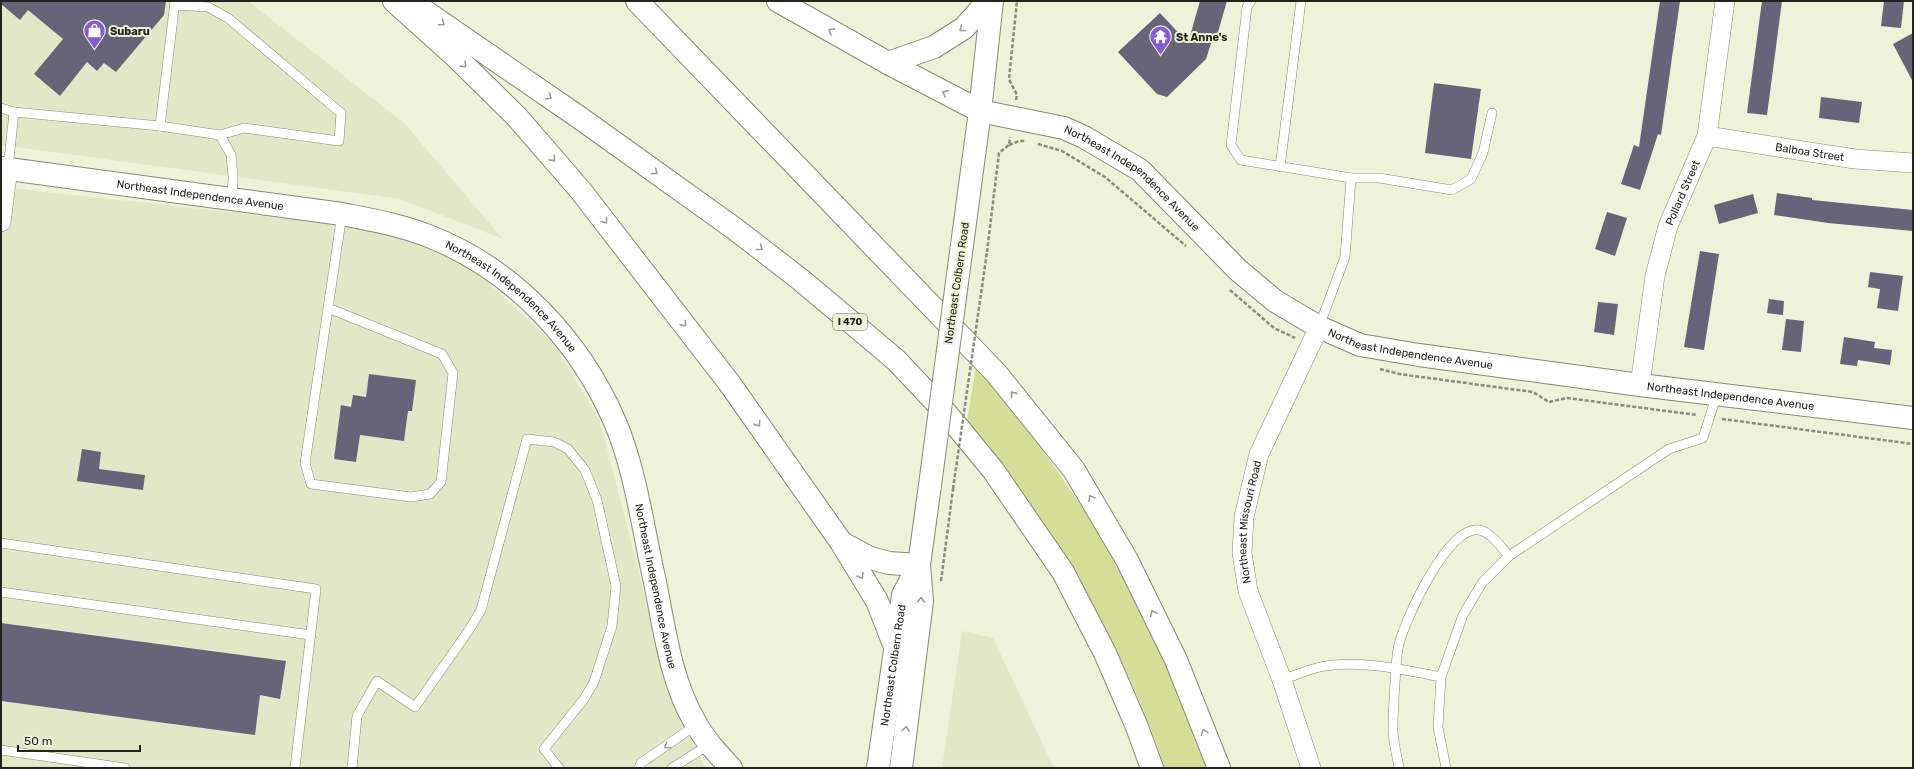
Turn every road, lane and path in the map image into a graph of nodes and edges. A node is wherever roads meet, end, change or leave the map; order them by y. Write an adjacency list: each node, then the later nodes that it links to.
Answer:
1 (394, 1): 33 (main road, one-way to 33)
2 (410, 1): 55 (main road, I 470, one-way to 55)
3 (637, 1): 56 (main road, one-way to 3)
4 (778, 1): 11 (main road, Northeast Independence Avenue, one-way to 4)
5 (988, 1): 11 (main road, one-way to 11)
6 (992, 1): 13 (main road, Northeast Colbern Road)
7 (1251, 1): 20 (lane)
8 (1302, 1): 20 (lane)
9 (1725, 1): 18 (street, Pollard Street)
10 (175, 3): 16 (lane); 17 (lane)
11 (888, 63): 13 (main road, Northeast Independence Avenue, one-way to 11)
12 (1, 108): 14 (lane)
13 (980, 111): 28 (main road, Northeast Independence Avenue); 36 (main road, Northeast Colbern Road, bridge)
14 (14, 112): 16 (lane); 21 (lane)
15 (1492, 113): 22 (lane)
16 (160, 126): 17 (lane)
17 (220, 135): 23 (lane)
18 (1707, 136): 19 (street, Balboa Street); 29 (street, Pollard Street)
19 (1913, 163)
20 (1280, 167): 22 (lane)
21 (5, 168): 23 (main road, Northeast Independence Avenue); 25 (street)
22 (1351, 178): 28 (lane)
23 (232, 199): 24 (main road, Northeast Independence Avenue)
24 (342, 214): 27 (lane); 43 (main road, Northeast Independence Avenue)
25 (1, 222)
26 (986, 252): 32 (path, bridge)
27 (328, 308): 27 (lane)
28 (1319, 327): 29 (main road, Northeast Independence Avenue); 42 (street, Northeast Missouri Road)
29 (1640, 385): 30 (main road, Northeast Independence Avenue)
30 (1717, 394): 31 (main road, Northeast Independence Avenue); 35 (lane)
31 (1913, 418)
32 (953, 488)
33 (841, 542): 36 (main road); 39 (main road, one-way to 39)
34 (1, 543): 38 (lane)
35 (1509, 556): 40 (lane); 41 (lane)
36 (919, 565): 39 (main road, Northeast Colbern Road); 54 (main road, Northeast Colbern Road, one-way to 36)
37 (1, 592): 38 (lane)
38 (311, 635): 47 (lane)
39 (895, 647): 53 (main road, Northeast Colbern Road)
40 (1396, 668): 41 (lane); 42 (lane); 58 (lane)
41 (1441, 677): 59 (lane)
42 (1282, 680): 57 (street, Northeast Missouri Road)
43 (696, 725): 44 (main road, Northeast Independence Avenue); 50 (lane, one-way to 50)
44 (710, 744): 51 (lane); 52 (main road, Northeast Independence Avenue)
45 (1, 750): 46 (lane)
46 (125, 768)
47 (294, 768)
48 (352, 768): 49 (lane)
49 (559, 768)
50 (639, 768)
51 (672, 768)
52 (731, 768)
53 (878, 768)
54 (900, 768)
55 (1152, 768)
56 (1219, 768)
57 (1311, 768)
58 (1399, 768)
59 (1446, 768)

